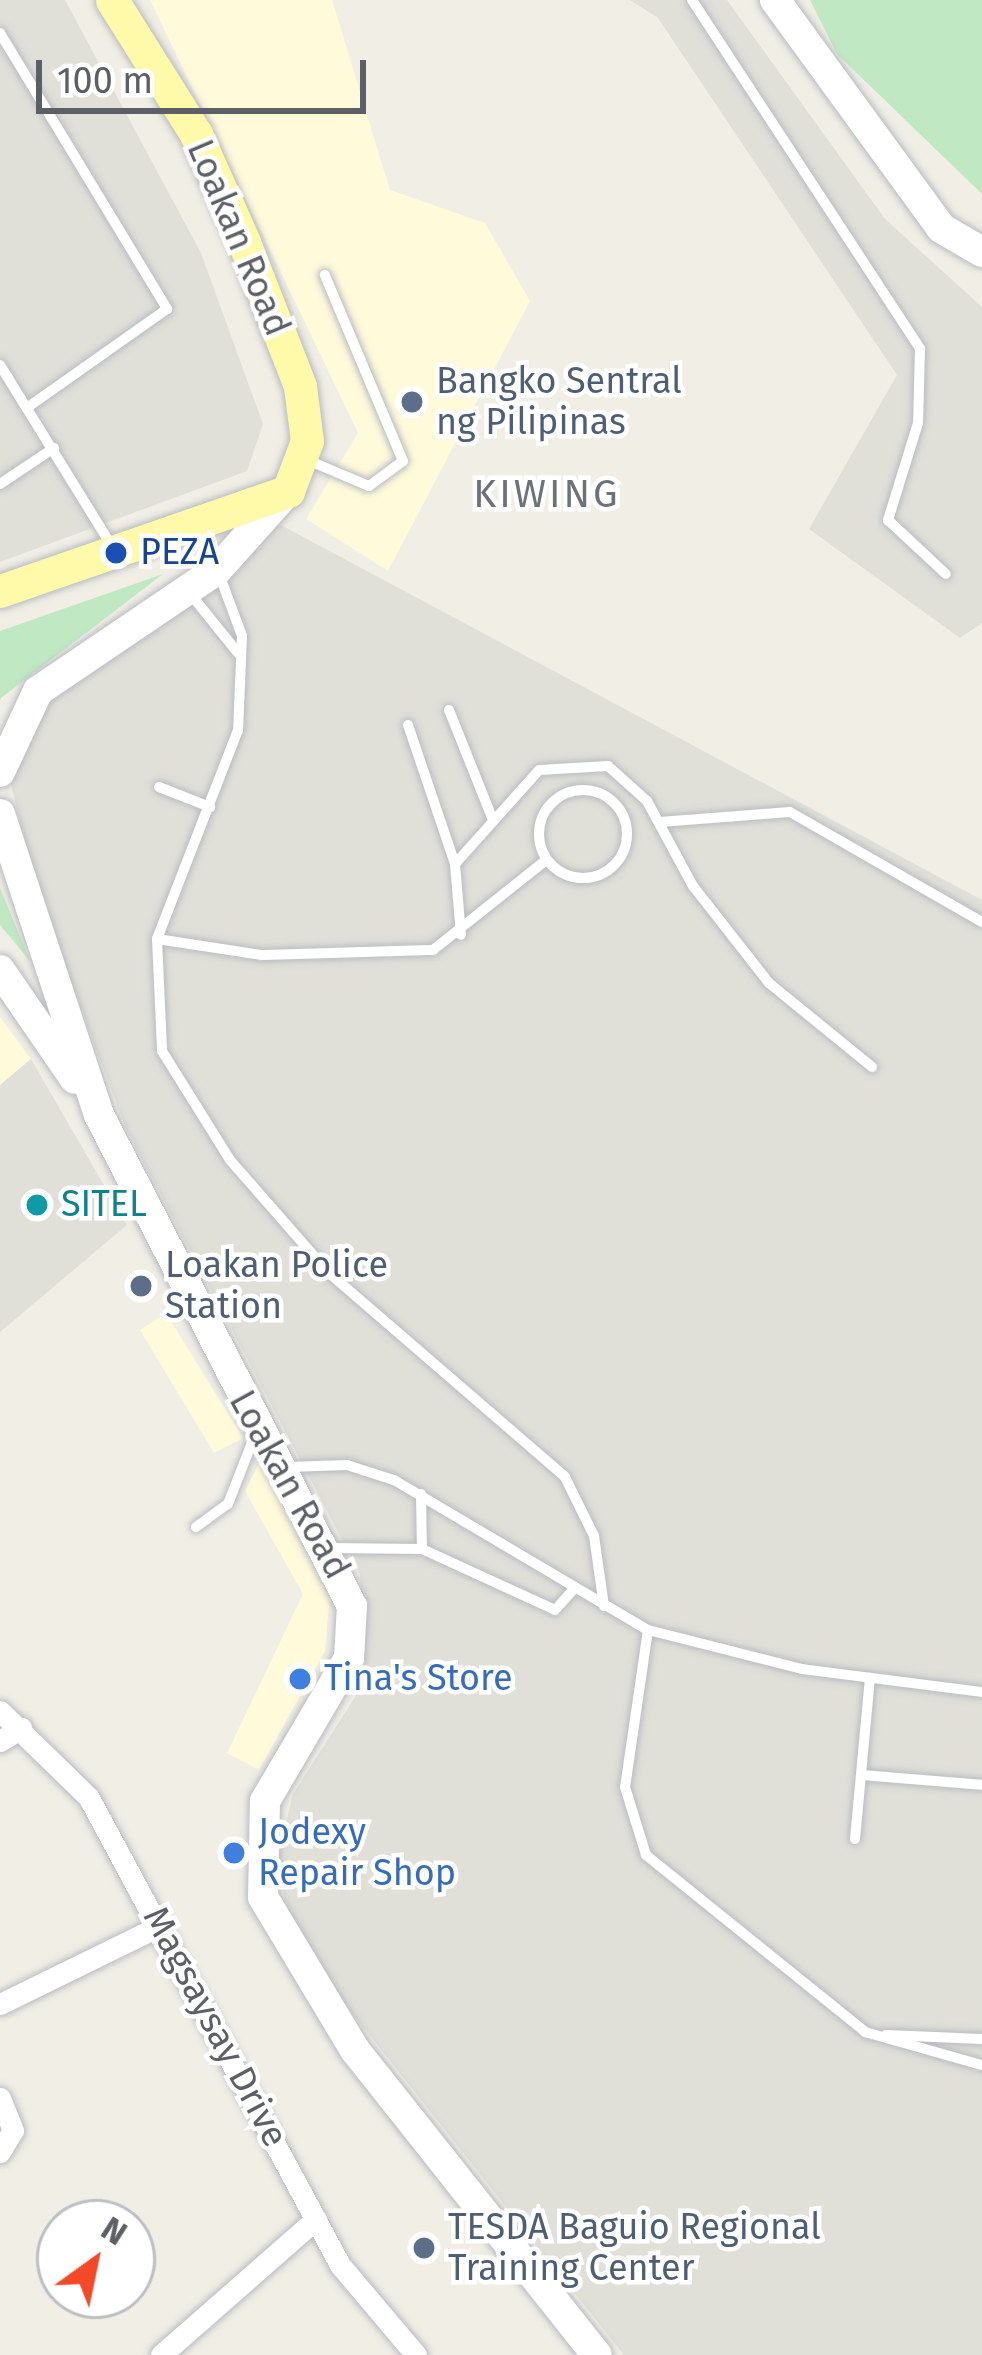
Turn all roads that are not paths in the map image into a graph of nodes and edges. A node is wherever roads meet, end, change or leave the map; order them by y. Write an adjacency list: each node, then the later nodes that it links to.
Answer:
1 (112, 0): 10 (main road, Loakan Road)
2 (692, 0): 15 (lane)
3 (775, 0): 5 (main road)
4 (0, 33): 8 (lane)
5 (982, 252)
6 (325, 275): 10 (lane)
7 (0, 365): 8 (lane)
8 (28, 407): 9 (lane)
9 (54, 448): 11 (lane); 13 (lane)
10 (303, 458): 12 (main road, Loakan Road)
11 (0, 484)
12 (288, 491): 13 (main road); 14 (main road, Loakan Road)
13 (116, 554): 17 (main road)
14 (217, 570): 16 (main road, Loakan Road); 18 (lane)
15 (946, 574)
16 (187, 590): 18 (lane); 21 (main road, Loakan Road)
17 (0, 591)
18 (238, 652): 23 (lane)
19 (449, 710): 25 (lane)
20 (408, 725): 28 (lane)
21 (0, 772)
22 (159, 787): 23 (lane)
23 (210, 807): 31 (lane)
24 (0, 814): 34 (main road, Loakan Road)
25 (494, 820): 26 (lane); 28 (lane)
26 (660, 821): 29 (lane); 33 (lane)
27 (546, 860): 27 (lane); 30 (lane)
28 (455, 865): 30 (lane)
29 (982, 922)
30 (461, 935): 31 (lane)
31 (157, 939): 42 (lane)
32 (0, 970): 34 (main road)
33 (872, 1067)
34 (99, 1115): 35 (main road, Loakan Road)
35 (258, 1426): 36 (main road, Loakan Road); 38 (lane)
36 (287, 1467): 37 (lane); 39 (main road, Loakan Road)
37 (421, 1493): 40 (lane); 41 (lane)
38 (196, 1527)
39 (331, 1548): 40 (lane); 62 (main road, Loakan Road)
40 (422, 1549): 41 (lane)
41 (572, 1592): 42 (lane)
42 (604, 1606): 43 (lane)
43 (648, 1630): 44 (lane); 54 (lane)
44 (870, 1678): 45 (lane); 49 (lane)
45 (982, 1692)
46 (0, 1711): 47 (street, Magsaysay Drive)
47 (21, 1728): 48 (street); 52 (street, Magsaysay Drive)
48 (0, 1741)
49 (861, 1775): 50 (lane); 51 (lane)
50 (982, 1785)
51 (855, 1839)
52 (161, 1925): 53 (street); 59 (street, Magsaysay Drive)
53 (0, 2004)
54 (865, 2032): 55 (lane); 56 (lane)
55 (982, 2039)
56 (982, 2065)
57 (0, 2098): 58 (street)
58 (0, 2152)
59 (316, 2218): 60 (street); 61 (street, Magsaysay Drive)
60 (161, 2355)
61 (416, 2355)
62 (597, 2355)

